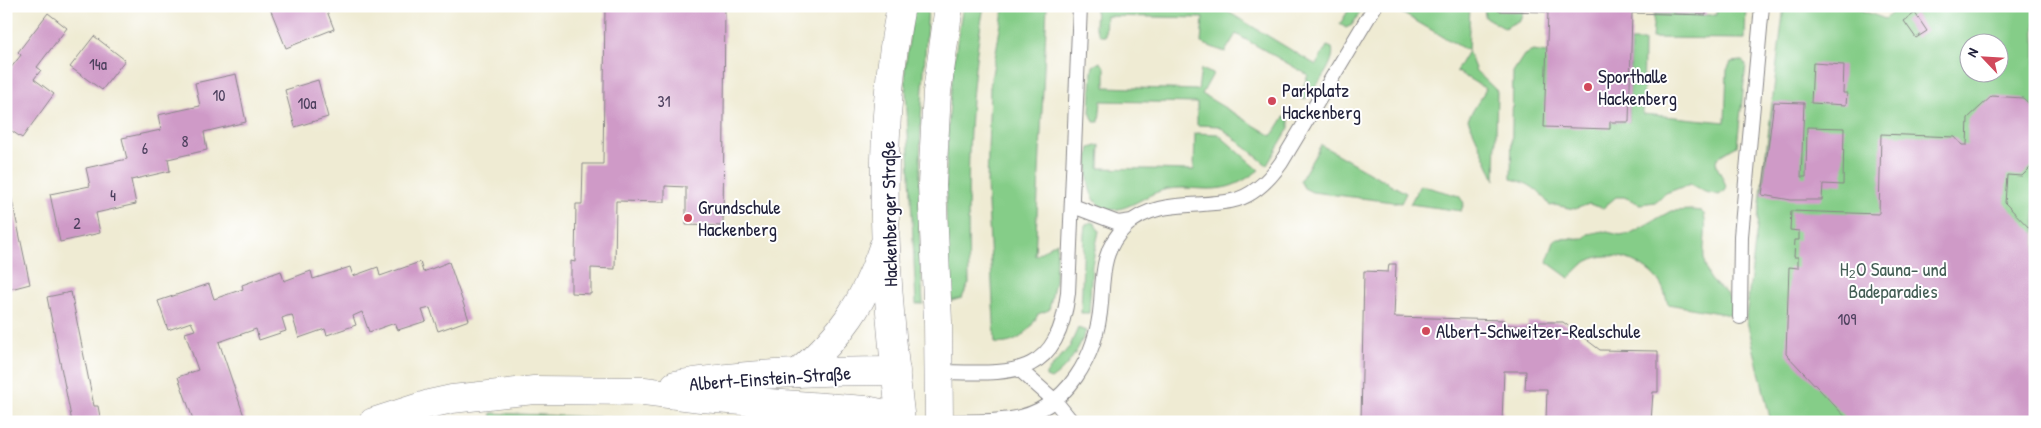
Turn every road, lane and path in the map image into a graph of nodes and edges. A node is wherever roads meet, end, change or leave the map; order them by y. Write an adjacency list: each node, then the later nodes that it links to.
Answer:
1 (901, 6): 8 (street, Hackenberger Straße)
2 (949, 6): 12 (street)
3 (1080, 6): 6 (lane)
4 (1375, 6): 7 (lane)
5 (1762, 6): 9 (lane)
6 (1073, 206): 7 (lane); 10 (lane)
7 (1132, 220): 15 (lane)
8 (886, 239): 11 (street, Hackenberger Straße); 13 (street)
9 (1740, 317)
10 (1019, 369): 12 (lane); 15 (lane)
11 (896, 371): 12 (street, Albert-Einstein-Straße); 13 (street, Albert-Einstein-Straße); 16 (street, Hackenberger Straße)
12 (938, 372): 18 (street)
13 (798, 374): 14 (street, Albert-Einstein-Straße)
14 (644, 390): 16 (street, Albert-Einstein-Straße); 17 (street, Albert-Einstein-Straße)
15 (1055, 401): 18 (lane); 19 (lane)
16 (901, 419): 18 (street, Albert-Einstein-Straße)
17 (373, 422)
18 (939, 422)
19 (1072, 422)

